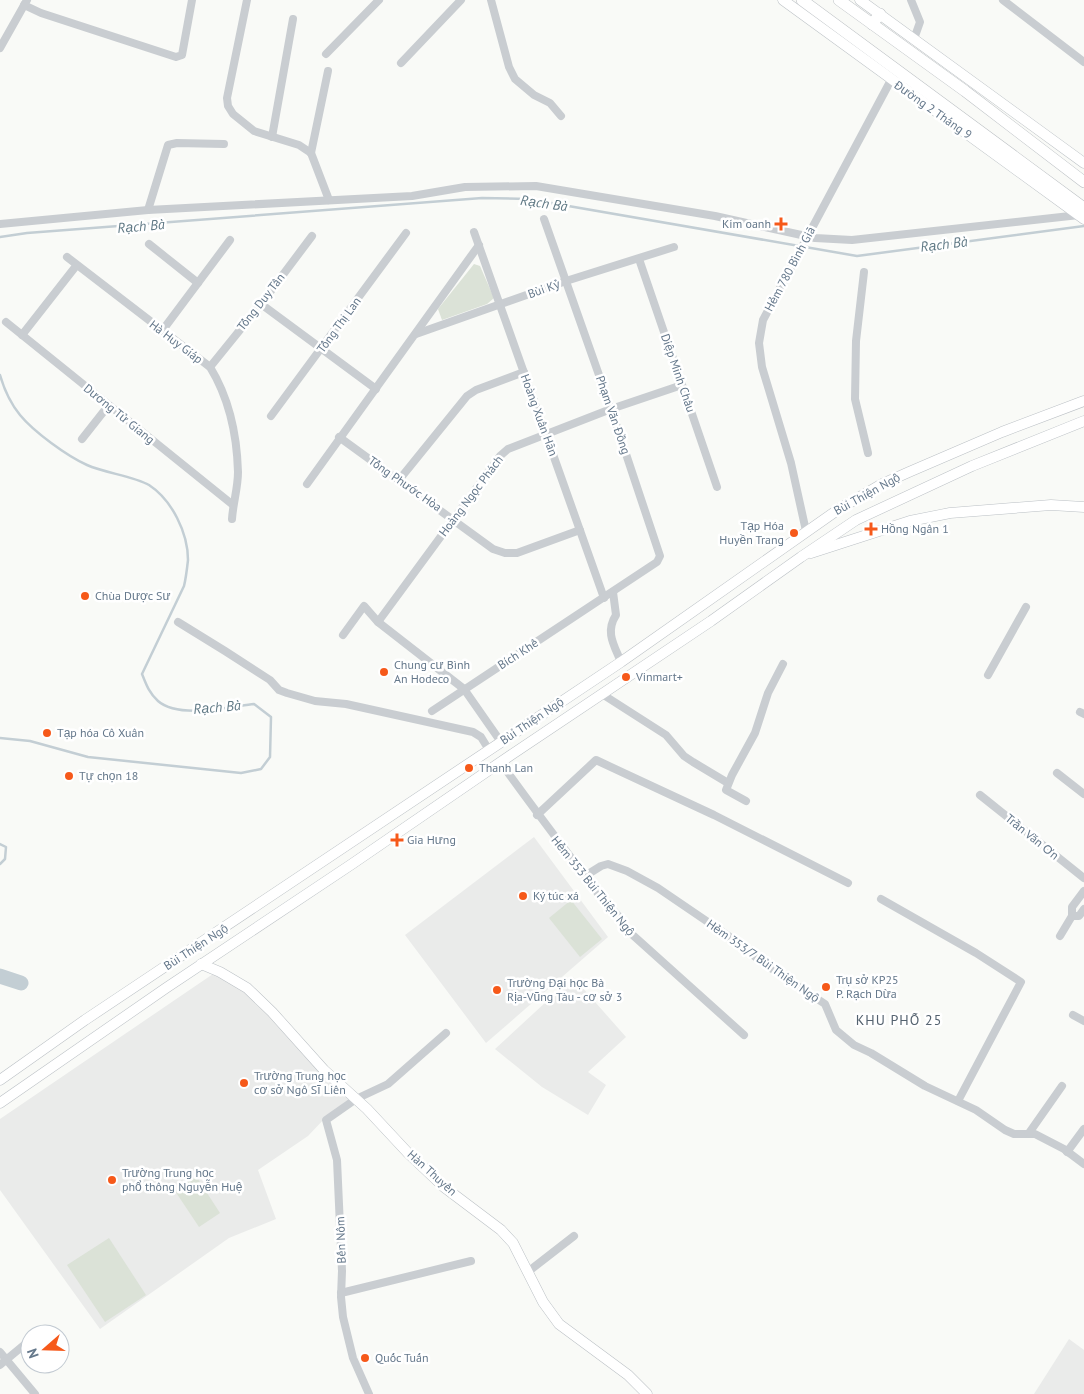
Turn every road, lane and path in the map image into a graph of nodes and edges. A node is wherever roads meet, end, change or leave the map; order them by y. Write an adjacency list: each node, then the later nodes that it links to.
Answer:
1 (192, 0): 12 (street)
2 (247, 0): 26 (street)
3 (379, 0): 20 (street)
4 (461, 0): 22 (street)
5 (491, 0): 25 (street)
6 (783, 0): 18 (main road, Đường 2 Tháng 9)
7 (802, 0): 18 (main road, Đường 2 Tháng 9)
8 (839, 0): 15 (main road)
9 (860, 0): 13 (main road)
10 (911, 0): 17 (street)
11 (1003, 0): 21 (street)
12 (25, 3): 16 (street)
13 (880, 14): 15 (main road); 17 (main road)
14 (293, 19): 26 (street)
15 (872, 24): 30 (main road)
16 (2, 38): 19 (street)
17 (914, 39): 29 (main road)
18 (852, 43): 24 (main road, Đường 2 Tháng 9); 33 (main road, Đường 2 Tháng 9)
19 (0, 48)
20 (326, 54)
21 (1084, 62)
22 (401, 63)
23 (328, 71): 28 (street)
24 (891, 80): 33 (main road, Đường 2 Tháng 9); 39 (street, Hẻm 780 Bình Giã)
25 (561, 116)
26 (272, 137): 28 (street)
27 (224, 144): 32 (street)
28 (311, 153): 31 (street)
29 (1084, 163)
30 (1084, 182)
31 (329, 200): 32 (street); 39 (street)
32 (148, 210): 35 (street)
33 (1082, 214): 39 (street)
34 (544, 219): 48 (street, Phạm Văn Đồng)
35 (0, 224)
36 (474, 232): 42 (street, Hoàng Xuân Hãn)
37 (406, 233): 56 (street, Tống Thị Lan)
38 (312, 236): 50 (street, Tống Duy Tân)
39 (808, 237): 78 (street, Hẻm 780 Bình Giã)
40 (230, 240): 49 (street)
41 (149, 244): 49 (street)
42 (479, 245): 51 (street, Hoàng Xuân Hãn); 54 (street)
43 (674, 247): 45 (street, Bùi Kỷ)
44 (67, 257): 46 (street, Hà Huy Giáp)
45 (639, 259): 48 (street, Bùi Kỷ); 59 (street, Diệp Minh Châu)
46 (76, 266): 53 (street, Hà Huy Giáp); 55 (street)
47 (864, 272): 69 (street)
48 (566, 281): 51 (street, Bùi Kỷ); 63 (street, Phạm Văn Đồng)
49 (198, 283): 53 (street)
50 (261, 304): 56 (street); 57 (street, Tống Duy Tân)
51 (500, 305): 54 (street, Bùi Kỷ); 58 (street, Hoàng Xuân Hãn)
52 (6, 322): 55 (street, Dương Tử Giang)
53 (162, 331): 57 (street, Hà Huy Giáp)
54 (416, 334): 60 (street)
55 (22, 335): 62 (street, Dương Tử Giang)
56 (321, 349): 60 (street); 64 (street, Tống Thị Lan)
57 (210, 367): 73 (street, Hà Huy Giáp)
58 (524, 372): 66 (street, Hoàng Xuân Hãn); 70 (street)
59 (682, 385): 63 (street, Hoàng Ngọc Phách); 72 (street, Diệp Minh Châu)
60 (376, 388): 67 (street)
61 (1084, 402): 78 (main road, Bùi Thiện Ngộ)
62 (108, 406): 68 (street); 73 (street, Dương Tử Giang)
63 (611, 409): 66 (street, Hoàng Ngọc Phách); 80 (street, Phạm Văn Đồng)
64 (271, 416)
65 (1084, 421): 79 (main road, Bùi Thiện Ngộ)
66 (546, 433): 75 (street, Hoàng Ngọc Phách); 77 (street, Hoàng Xuân Hãn)
67 (339, 437): 70 (street, Tống Phước Hòa); 71 (street)
68 (82, 439)
69 (868, 453)
70 (399, 480): 75 (street, Tống Phước Hòa)
71 (307, 484)
72 (717, 487)
73 (233, 505): 76 (street, Hà Huy Giáp)
74 (1084, 507): 79 (main road, Bùi Thiện Ngộ)
75 (453, 518): 77 (street, Tống Phước Hòa); 84 (street, Hoàng Ngọc Phách)
76 (232, 519)
77 (580, 530): 81 (street, Hoàng Xuân Hãn)
78 (806, 531): 86 (main road, Bùi Thiện Ngộ)
79 (800, 556): 90 (main road, Bùi Thiện Ngộ)
80 (613, 592): 81 (street, Phạm Văn Đồng); 86 (street)
81 (604, 598): 89 (street, Bích Khê)
82 (1026, 607): 88 (street)
83 (178, 622): 93 (street)
84 (378, 622): 85 (street); 89 (street)
85 (343, 634)
86 (621, 662): 92 (main road, Bùi Thiện Ngộ)
87 (783, 664): 97 (street)
88 (988, 675)
89 (464, 689): 91 (street, Bích Khê); 92 (street)
90 (602, 694): 94 (main road, Bùi Thiện Ngộ); 97 (street)
91 (432, 711)
92 (501, 742): 93 (main road, Bùi Thiện Ngộ); 94 (main road)
93 (489, 750): 109 (main road, Bùi Thiện Ngộ)
94 (511, 755): 95 (main road, Bùi Thiện Ngộ)
95 (501, 763): 101 (street, Hẻm 353 Bùi Thiện Ngộ); 111 (main road, Bùi Thiện Ngộ)
96 (1057, 773): 98 (street)
97 (728, 783): 100 (street)
98 (1084, 794)
99 (980, 795): 103 (street, Trần Văn Ơn)
100 (746, 801)
101 (537, 815): 102 (street, Hẻm 353 Bùi Thiện Ngộ); 104 (street)
102 (585, 876): 116 (street, Hẻm 353 Bùi Thiện Ngộ); 122 (street, Hẻm 353/7 Bùi Thiện Ngộ)
103 (1084, 878)
104 (848, 883)
105 (1084, 891): 108 (street)
106 (881, 899): 122 (street)
107 (1084, 909): 108 (street)
108 (1072, 916): 110 (street)
109 (228, 926): 111 (main road); 117 (main road, Bùi Thiện Ngộ)
110 (1060, 936)
111 (238, 940): 112 (main road, Bùi Thiện Ngộ)
112 (201, 964): 118 (main road, Bùi Thiện Ngộ); 121 (main road, Hàn Thuyên)
113 (1073, 1015): 114 (street)
114 (1084, 1021)
115 (446, 1033): 121 (street)
116 (744, 1036)
117 (32, 1058): 118 (main road); 119 (main road, Bùi Thiện Ngộ)
118 (43, 1073): 123 (main road, Bùi Thiện Ngộ)
119 (0, 1080)
120 (1062, 1086): 125 (street)
121 (356, 1100): 130 (main road, Hàn Thuyên); 131 (street, Bến Nôm)
122 (958, 1101): 125 (street, Hẻm 353/7 Bùi Thiện Ngộ)
123 (0, 1103)
124 (1084, 1129): 126 (street)
125 (1029, 1133): 126 (street, Hẻm 353/7 Bùi Thiện Ngộ)
126 (1068, 1152): 127 (street, Hẻm 353/7 Bùi Thiện Ngộ)
127 (1084, 1164)
128 (574, 1236): 130 (street)
129 (471, 1261): 131 (street)
130 (529, 1271): 137 (main road, Hàn Thuyên)
131 (341, 1293): 136 (street, Bến Nôm)
132 (20, 1348): 134 (street)
133 (0, 1352): 134 (street)
134 (3, 1362): 135 (street)
135 (35, 1394)
136 (369, 1394)
137 (647, 1394)

